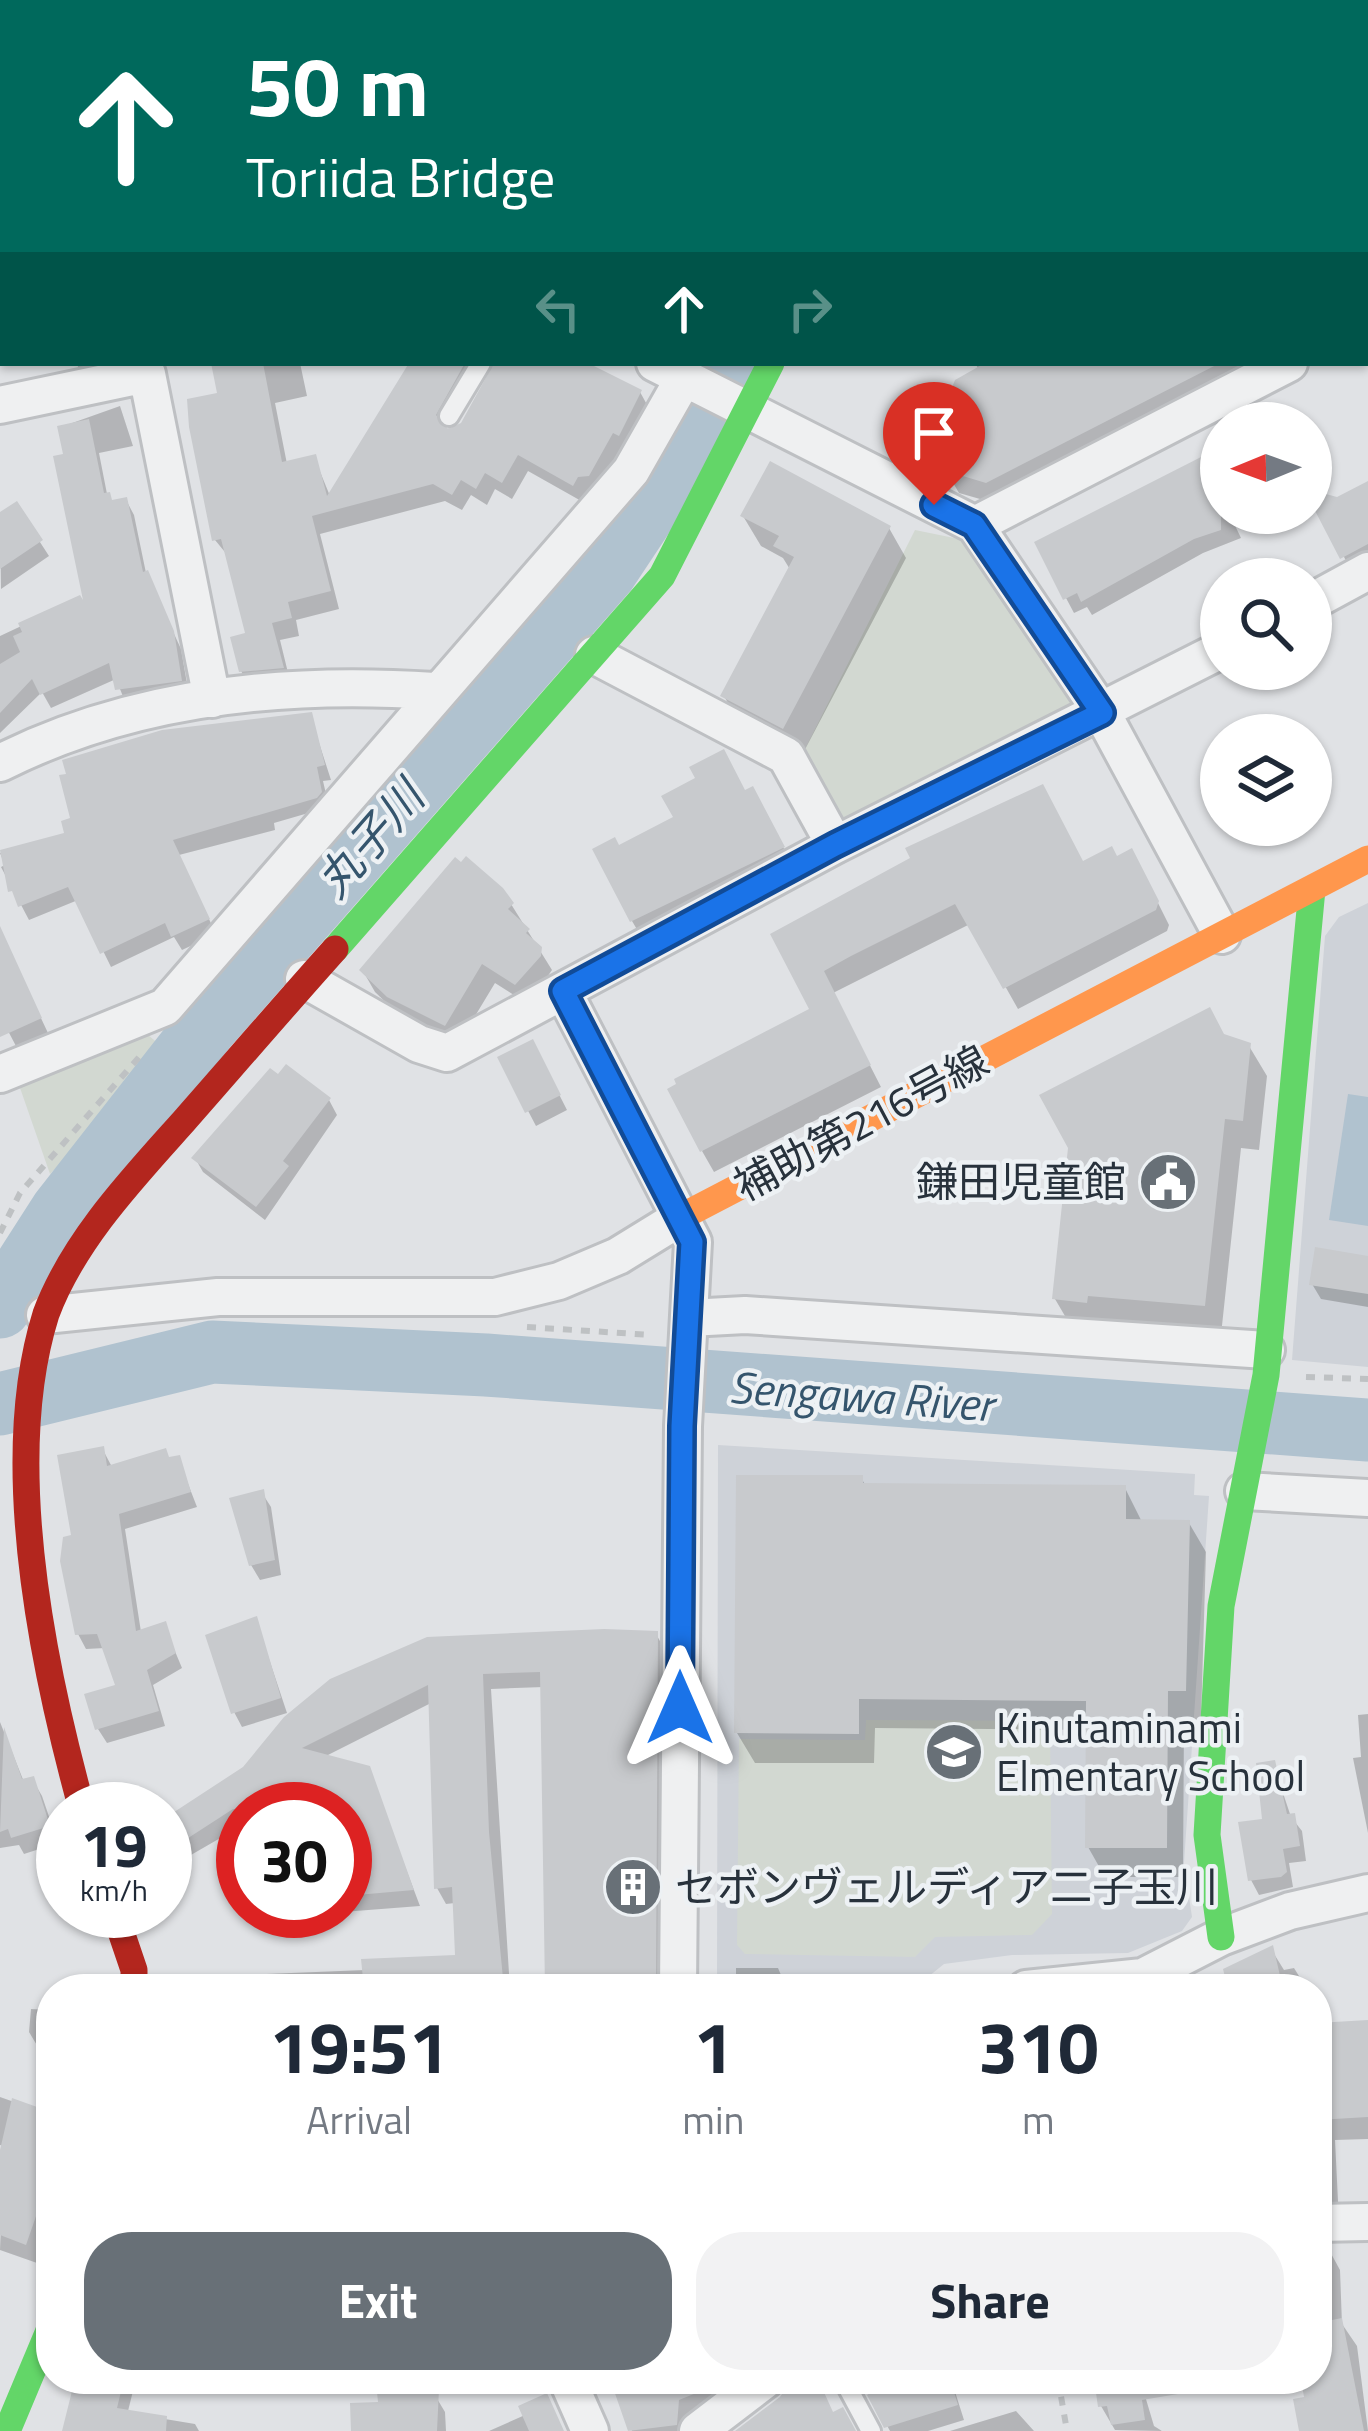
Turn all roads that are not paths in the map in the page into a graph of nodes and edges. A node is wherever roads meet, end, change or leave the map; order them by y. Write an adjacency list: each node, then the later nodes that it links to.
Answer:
1 (479, 366): 7 (lane)
2 (770, 366): 6 (street)
3 (1283, 366): 8 (street)
4 (669, 370): 6 (street); 13 (street)
5 (0, 405): 14 (street)
6 (751, 412): 8 (street); 11 (street)
7 (449, 416)
8 (974, 525): 15 (street)
9 (1368, 572): 10 (street)
10 (1332, 591)
11 (594, 655): 17 (street); 21 (street)
12 (1200, 661): 15 (street)
13 (434, 691): 14 (street); 23 (street)
14 (212, 699): 16 (street)
15 (1102, 713): 17 (street); 20 (street)
16 (0, 763)
17 (835, 845): 22 (street)
18 (1368, 860): 19 (street, 補助第216号線)
19 (1312, 889): 20 (street, 補助第216号線); 27 (street)
20 (1222, 935): 24 (street, 補助第216号線)
21 (304, 979): 22 (street); 26 (street)
22 (563, 991): 24 (street)
23 (0, 1074)
24 (683, 1216): 25 (street); 26 (street, 補助第216号線)
25 (688, 1327): 27 (street); 36 (street)
26 (39, 1330): 28 (street)
27 (1266, 1362): 29 (street)
28 (7, 1454): 31 (street)
29 (1246, 1478): 30 (street); 33 (street)
30 (1368, 1498)
31 (76, 1782)
32 (1368, 1893): 33 (street)
33 (1220, 1937): 37 (street)
34 (123, 1938): 35 (street)
35 (134, 1974)
36 (678, 1974)
37 (1149, 1974)
38 (1368, 2222): 39 (street)
39 (1332, 2223)
40 (36, 2362): 45 (street)
41 (574, 2394): 46 (street)
42 (750, 2394): 44 (street)
43 (851, 2394): 47 (lane)
44 (718, 2425)
45 (7, 2431)
46 (590, 2431)
47 (871, 2431)

